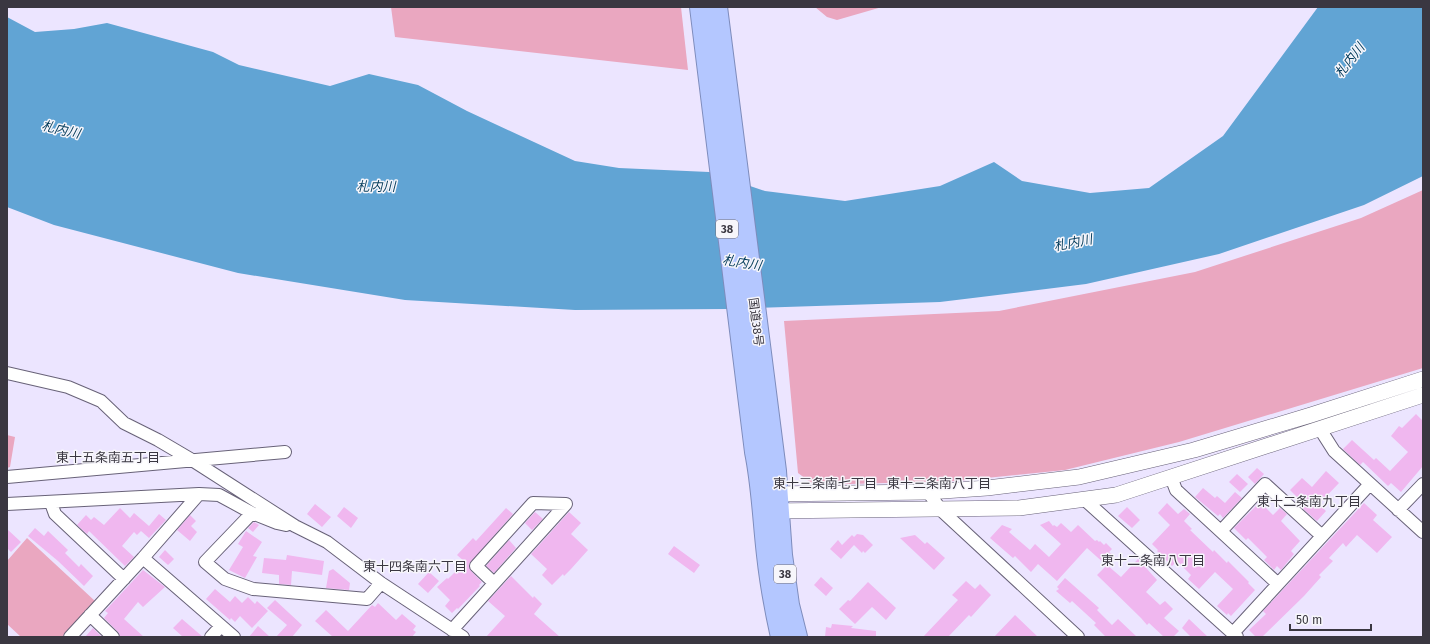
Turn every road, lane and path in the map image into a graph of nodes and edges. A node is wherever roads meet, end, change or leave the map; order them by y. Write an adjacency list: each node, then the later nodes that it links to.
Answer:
1 (700, 7): 7 (highway, 国道38号 / 38)
2 (717, 7): 7 (highway, 国道38号 / 38)
3 (7, 373): 9 (street)
4 (1423, 380): 14 (street)
5 (1423, 395): 6 (street)
6 (1320, 430): 11 (street); 12 (street)
7 (764, 451): 17 (highway, 国道38号 / 38)
8 (285, 452): 9 (street)
9 (192, 460): 10 (street); 23 (street)
10 (7, 477)
11 (1171, 477): 16 (street); 24 (street)
12 (1370, 484): 21 (street); 26 (street)
13 (1423, 484): 21 (street)
14 (928, 492): 17 (street); 20 (street)
15 (199, 494): 18 (street); 22 (street); 27 (street)
16 (1085, 500): 20 (street); 35 (street)
17 (770, 502): 20 (street); 41 (highway, 国道38号 / 38); 42 (highway, 国道38号 / 38)
18 (51, 503): 19 (street); 28 (street)
19 (7, 504)
20 (941, 510): 43 (street)
21 (1398, 510): 25 (street)
22 (252, 513): 23 (street); 30 (street)
23 (296, 526): 30 (street)
24 (1221, 532): 26 (street); 31 (street)
25 (1423, 532)
26 (1322, 536): 31 (street)
27 (144, 558): 28 (street); 33 (street)
28 (124, 579): 32 (street)
29 (494, 583): 29 (street); 34 (street)
30 (381, 584): 34 (street)
31 (1278, 584): 35 (street)
32 (90, 616): 36 (street); 37 (street)
33 (221, 626): 38 (street); 39 (street)
34 (452, 630): 40 (street)
35 (1235, 635)
36 (70, 637)
37 (113, 637)
38 (211, 637)
39 (234, 637)
40 (463, 637)
41 (781, 637)
42 (798, 637)
43 (1078, 637)

